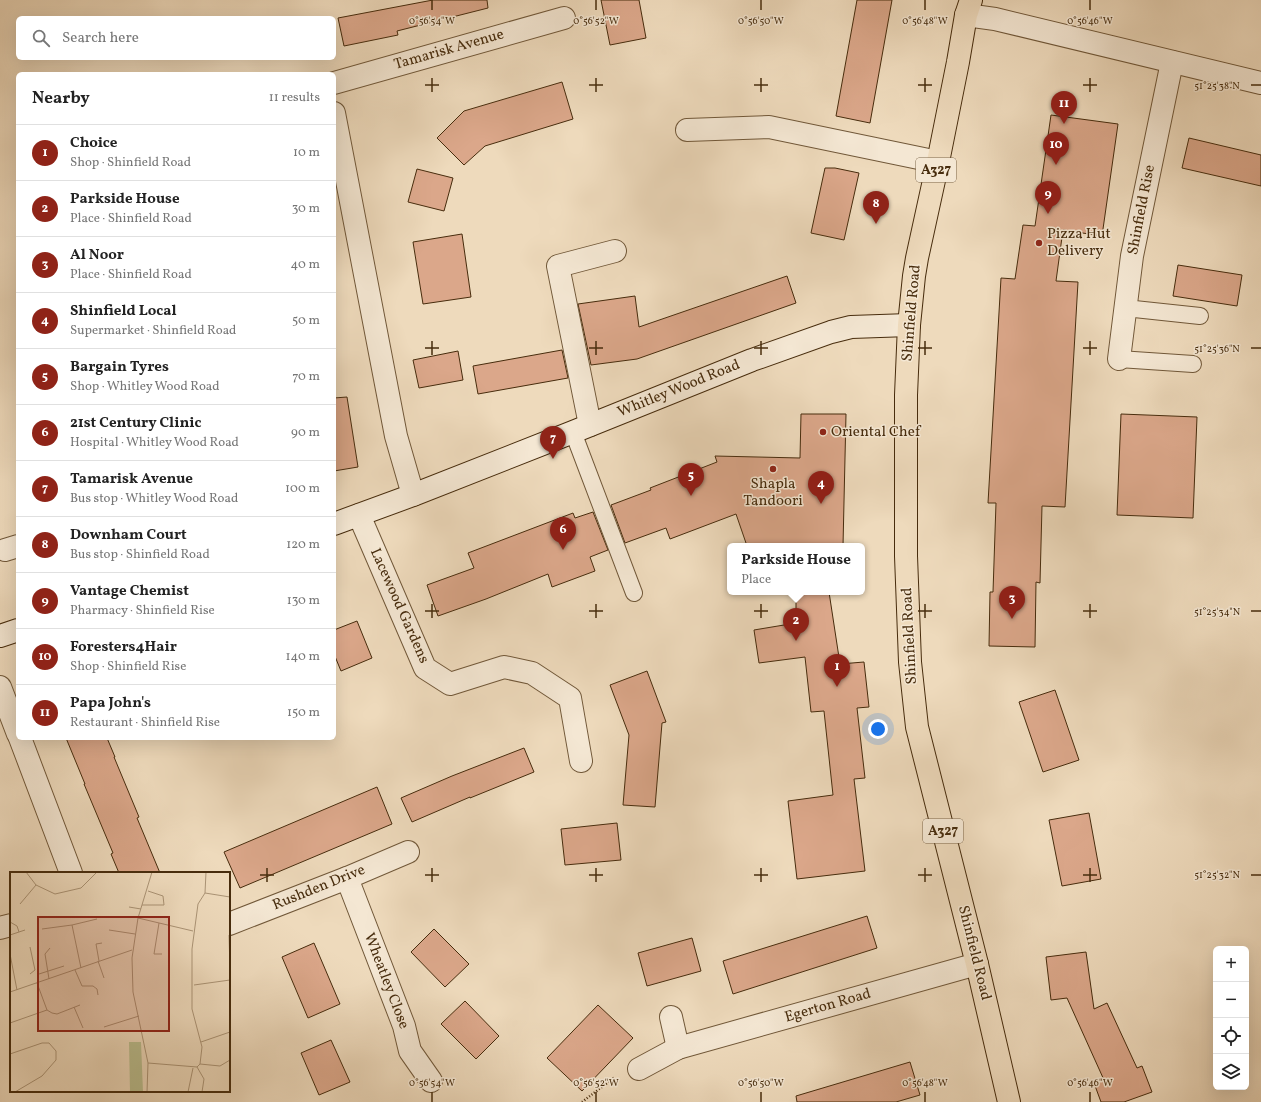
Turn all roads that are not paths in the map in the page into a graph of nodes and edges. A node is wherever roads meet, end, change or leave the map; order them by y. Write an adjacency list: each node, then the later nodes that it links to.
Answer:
1 (968, 8): 3 (street); 8 (main road, Shinfield Road / A327)
2 (564, 18): 4 (street, Tamarisk Avenue)
3 (1172, 62): 5 (street); 10 (street, Shinfield Rise)
4 (336, 82)
5 (1261, 83)
6 (336, 123): 16 (street)
7 (687, 130): 8 (street)
8 (938, 162): 12 (main road, Shinfield Road / A327)
9 (615, 252): 15 (street)
10 (1126, 308): 11 (lane); 13 (street, Shinfield Rise)
11 (1200, 316)
12 (909, 325): 15 (street, Whitley Wood Road); 32 (main road, Shinfield Road / A327)
13 (1119, 359): 14 (lane)
14 (1193, 364)
15 (581, 429): 16 (street, Whitley Wood Road); 19 (lane)
16 (413, 495): 17 (street, Whitley Wood Road)
17 (359, 515): 18 (street, Whitley Wood Road); 25 (street, Lacewood Gardens)
18 (336, 523)
19 (634, 593)
20 (16, 631): 21 (street)
21 (0, 636)
22 (0, 687): 23 (street)
23 (16, 729)
24 (21, 740): 27 (street)
25 (581, 761)
26 (408, 852): 28 (street, Rushden Drive)
27 (71, 872)
28 (347, 878): 29 (street, Rushden Drive); 36 (street, Wheatley Close)
29 (230, 924)
30 (10, 925): 31 (street)
31 (0, 928)
32 (977, 964): 34 (street, Egerton Road); 37 (main road, Shinfield Road / A327)
33 (671, 1017): 34 (street)
34 (678, 1048): 35 (street, Egerton Road)
35 (639, 1069)
36 (431, 1081)
37 (1009, 1102)

